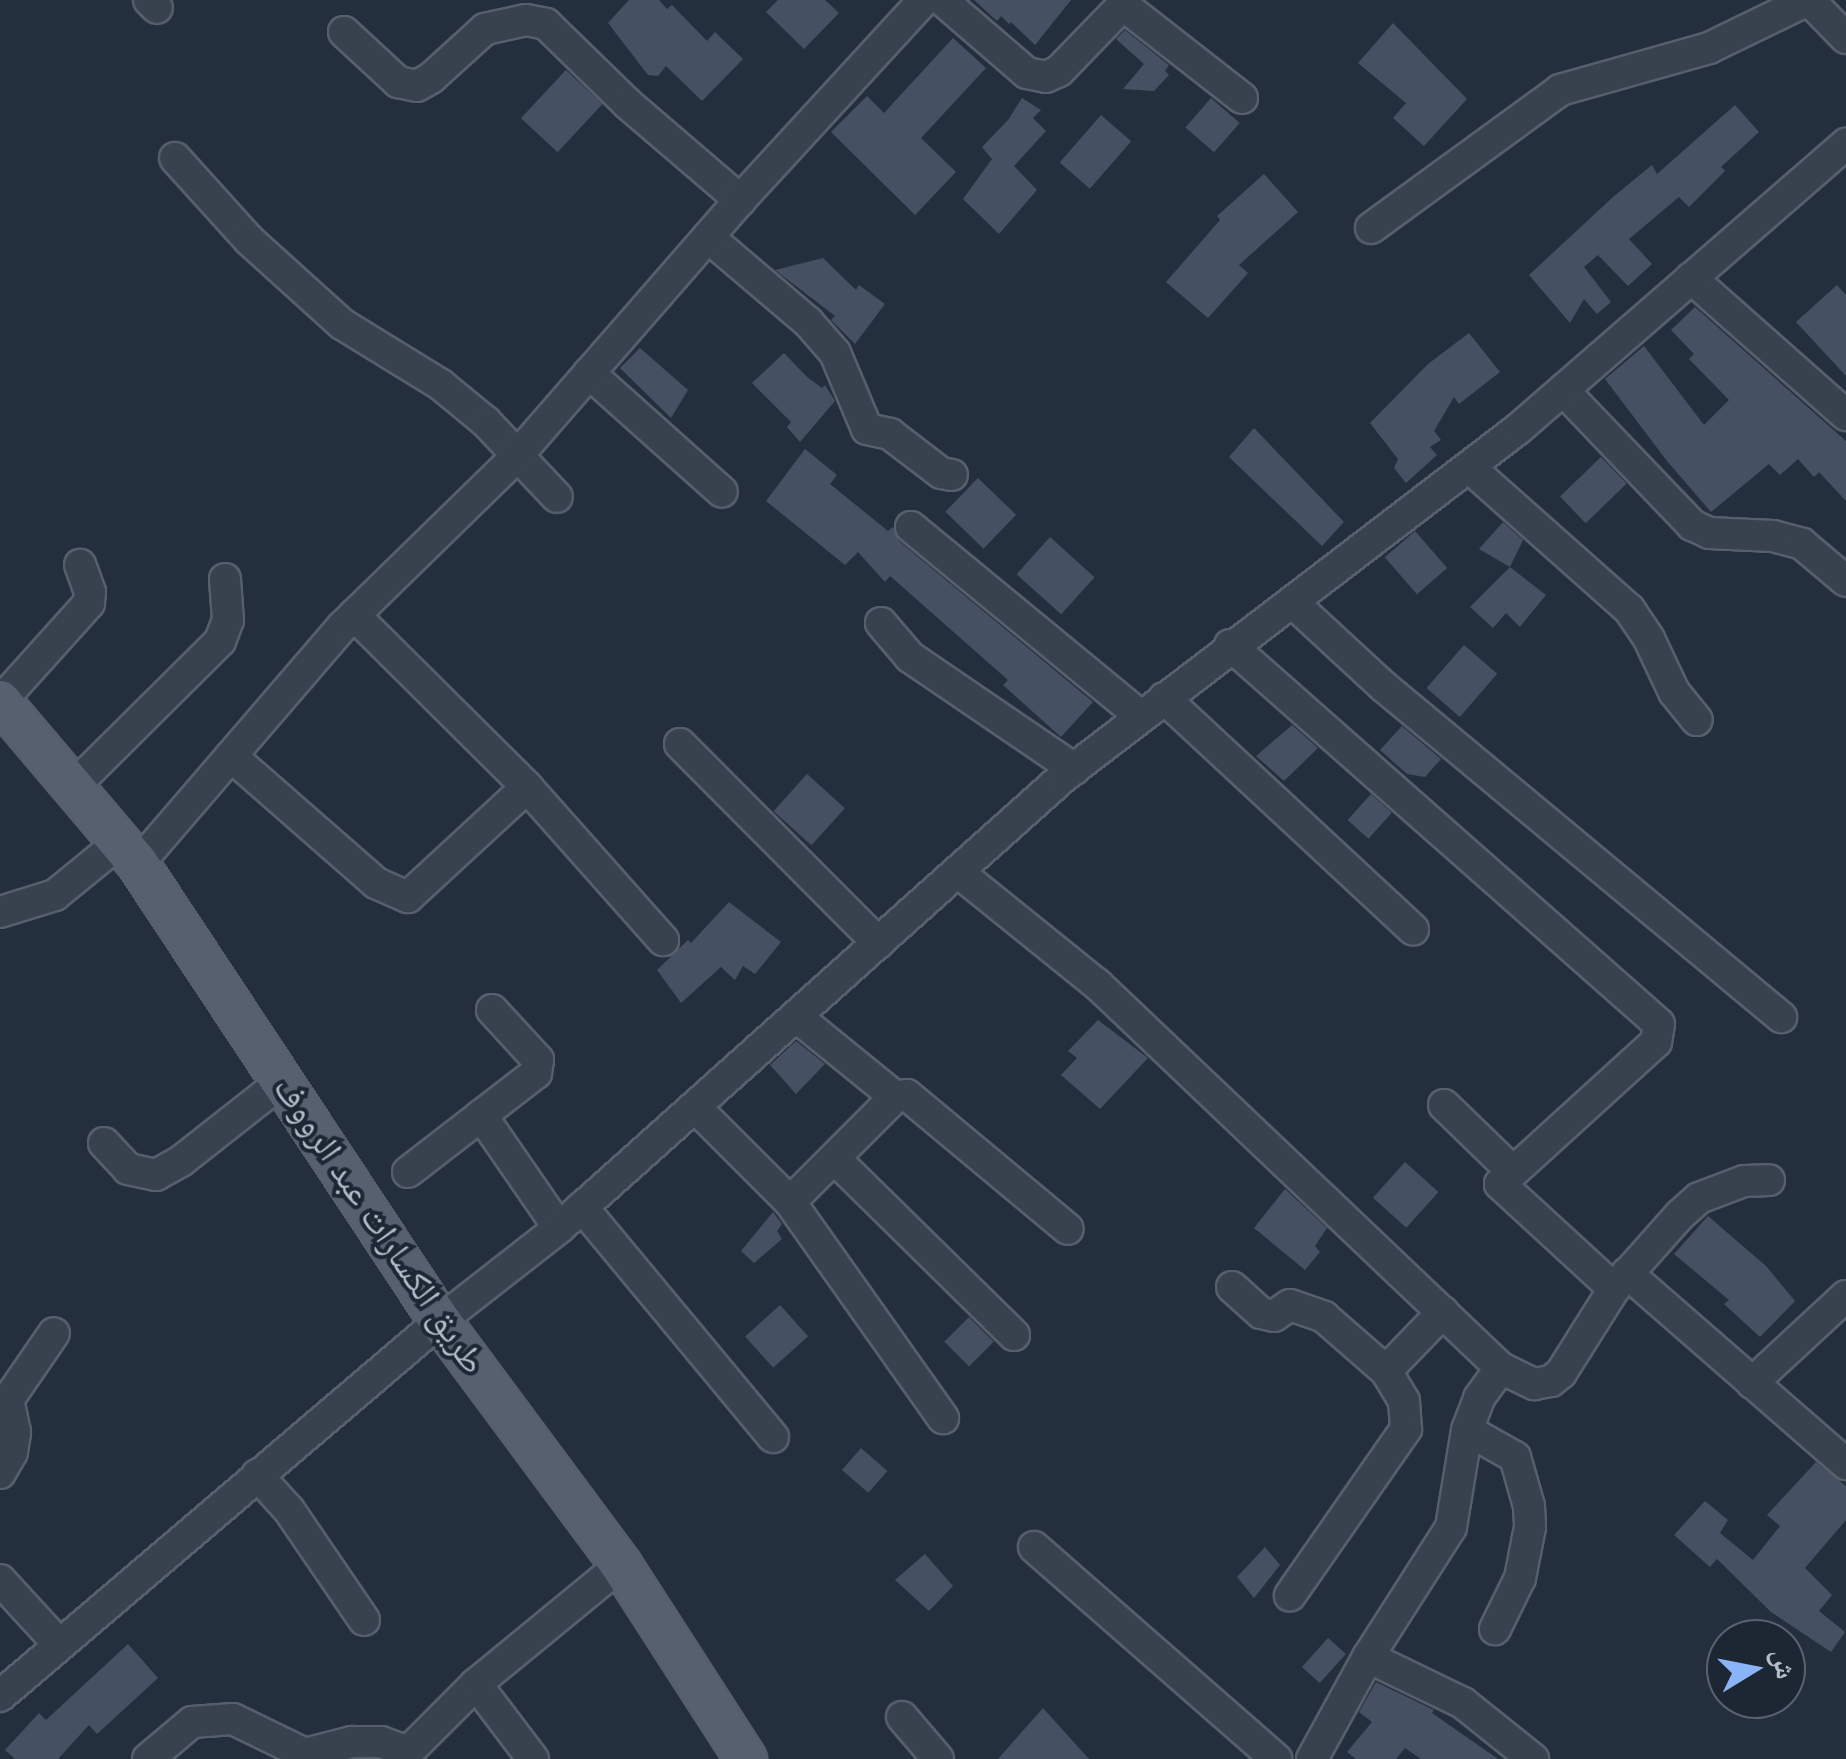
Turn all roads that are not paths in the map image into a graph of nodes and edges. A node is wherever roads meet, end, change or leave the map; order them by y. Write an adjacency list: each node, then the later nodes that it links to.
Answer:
1 (924, 0): 9 (street)
2 (942, 0): 6 (street)
3 (1809, 0): 5 (street); 10 (street)
4 (344, 32): 9 (street)
5 (1846, 38)
6 (1242, 98)
7 (1845, 148): 12 (street)
8 (175, 158): 16 (street)
9 (740, 200): 11 (street)
10 (1371, 228)
11 (708, 237): 13 (street); 18 (street)
12 (1691, 278): 14 (street); 15 (street)
13 (589, 372): 16 (street); 19 (street)
14 (1563, 390): 17 (street); 24 (street)
15 (1846, 416)
16 (516, 457): 20 (street); 26 (street)
17 (1470, 468): 25 (street); 31 (street)
18 (952, 475)
19 (722, 492)
20 (556, 498)
21 (911, 527): 30 (street)
22 (80, 565): 29 (street)
23 (225, 579): 35 (street)
24 (1846, 581)
25 (1292, 602): 28 (street); 45 (street)
26 (354, 614): 33 (street); 36 (street)
27 (881, 623): 34 (street)
28 (1230, 645): 30 (street); 53 (street)
29 (0, 702): 35 (main road, طريق الكسارات عبد الرووف)
30 (1152, 707): 34 (street); 40 (street)
31 (1697, 720)
32 (680, 744): 42 (street)
33 (231, 756): 36 (street); 37 (street)
34 (1074, 769): 38 (street)
35 (74, 786): 37 (main road, طريق الكسارات عبد الرووف)
36 (527, 787): 41 (street)
37 (129, 853): 39 (street); 46 (main road, طريق الكسارات عبد الرووف)
38 (958, 872): 42 (street); 63 (street)
39 (0, 912)
40 (1413, 929)
41 (663, 940)
42 (878, 943): 44 (street)
43 (492, 1010): 50 (street)
44 (797, 1017): 47 (street); 49 (street)
45 (1781, 1017)
46 (284, 1080): 51 (street); 64 (main road, طريق الكسارات عبد الرووف)
47 (895, 1097): 52 (street); 59 (street)
48 (1444, 1105): 53 (street)
49 (696, 1108): 56 (street); 57 (street)
50 (482, 1115): 54 (street); 58 (street)
51 (104, 1142)
52 (835, 1159): 56 (street); 66 (street)
53 (1512, 1171): 60 (street)
54 (408, 1172)
55 (1769, 1180): 60 (street)
56 (790, 1202): 70 (street)
57 (582, 1207): 58 (street); 72 (street)
58 (559, 1228): 64 (street)
59 (1068, 1229)
60 (1620, 1281): 67 (street); 69 (street)
61 (1232, 1287): 68 (street)
62 (1846, 1296): 69 (street)
63 (1443, 1312): 67 (street); 68 (street)
64 (440, 1321): 75 (street); 77 (main road, طريق الكسارات عبد الرووف)
65 (54, 1332): 74 (street)
66 (1014, 1336)
67 (1501, 1368): 71 (street)
68 (1386, 1371): 79 (street)
69 (1752, 1383): 73 (street)
70 (943, 1418)
71 (1467, 1430): 81 (street); 83 (street)
72 (773, 1437)
73 (1846, 1464)
74 (0, 1473)
75 (258, 1475): 80 (street); 82 (street)
76 (1034, 1547): 92 (street)
77 (621, 1566): 84 (street); 90 (main road, طريق الكسارات عبد الرووف)
78 (0, 1580): 82 (street)
79 (1290, 1595)
80 (364, 1620)
81 (1495, 1629)
82 (58, 1644): 85 (street)
83 (1368, 1657): 93 (street); 94 (street)
84 (476, 1684): 87 (street); 89 (street)
85 (0, 1696)
86 (902, 1717): 91 (street)
87 (411, 1756): 88 (street)
88 (148, 1759)
89 (533, 1759)
90 (746, 1759)
91 (938, 1759)
92 (1276, 1759)
93 (1312, 1759)
94 (1533, 1759)

